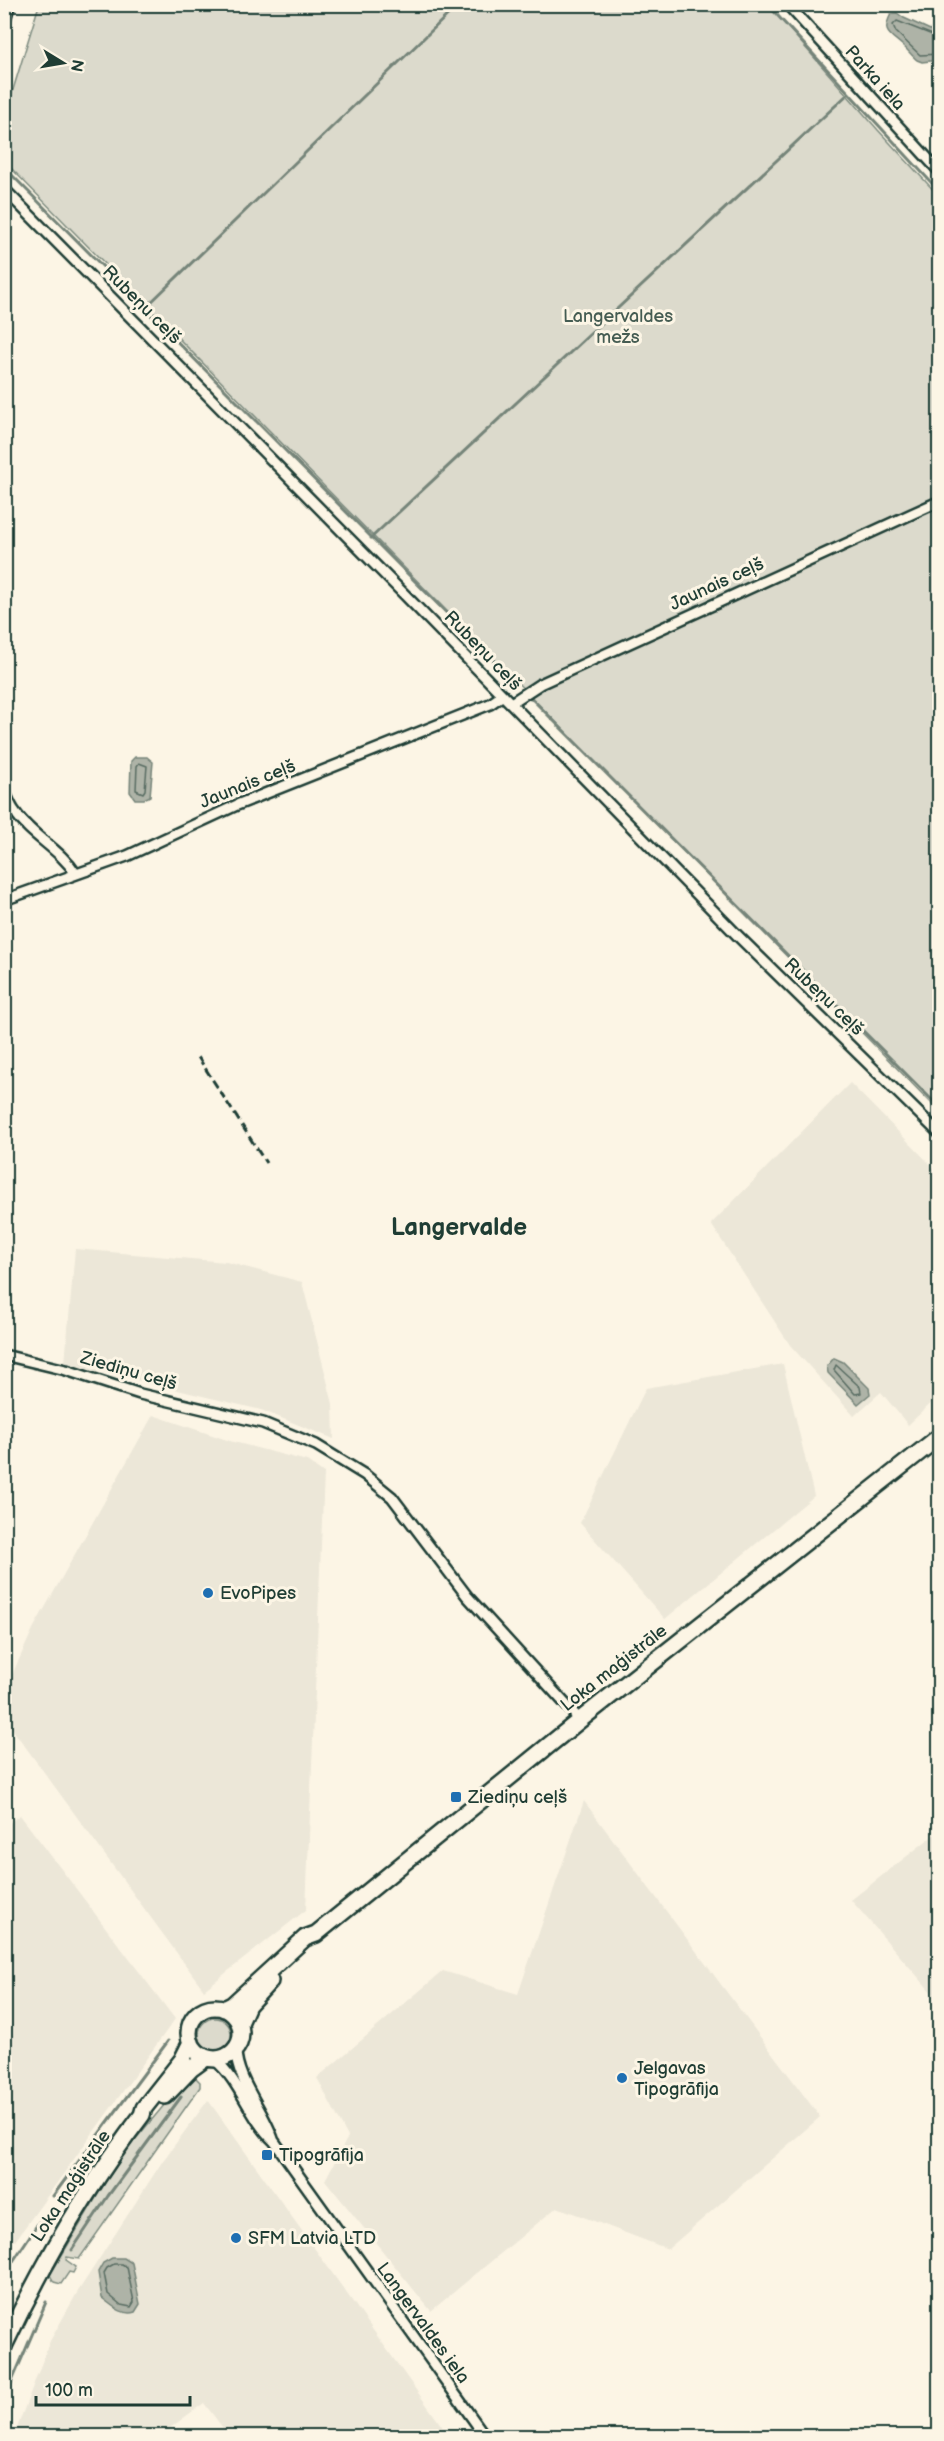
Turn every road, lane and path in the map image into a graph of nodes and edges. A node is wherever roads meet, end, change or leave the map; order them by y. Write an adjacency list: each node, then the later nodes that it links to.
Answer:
1 (10, 4): 3 (street)
2 (787, 4): 4 (street, Parka iela)
3 (4, 22)
4 (939, 172)
5 (4, 189): 7 (street, Rubeņu ceļš)
6 (939, 501): 8 (street, Jaunais ceļš)
7 (503, 695): 8 (street, Rubeņu ceļš); 10 (street, Jaunais ceļš)
8 (511, 703): 12 (street, Rubeņu ceļš)
9 (4, 790): 10 (street)
10 (76, 874): 11 (street, Jaunais ceļš)
11 (4, 900)
12 (939, 1134)
13 (4, 1355): 15 (street, Ziediņu ceļš)
14 (939, 1436): 15 (main road, Loka maģistrāle)
15 (580, 1720): 16 (main road, Loka maģistrāle)
16 (316, 1934): 17 (main road, Loka maģistrāle); 18 (main road, Loka maģistrāle)
17 (224, 2009): 18 (main road); 19 (main road, Loka maģistrāle)
18 (240, 2023): 20 (main road, Loka maģistrāle)
19 (191, 2042): 21 (main road); 22 (main road, Loka maģistrāle)
20 (236, 2050): 21 (main road, Loka maģistrāle); 23 (street, Langervaldes iela)
21 (210, 2059): 22 (main road, Loka maģistrāle); 23 (street, Langervaldes iela)
22 (142, 2115): 24 (main road, Loka maģistrāle)
23 (274, 2141): 25 (street, Langervaldes iela)
24 (4, 2346)
25 (485, 2436)

